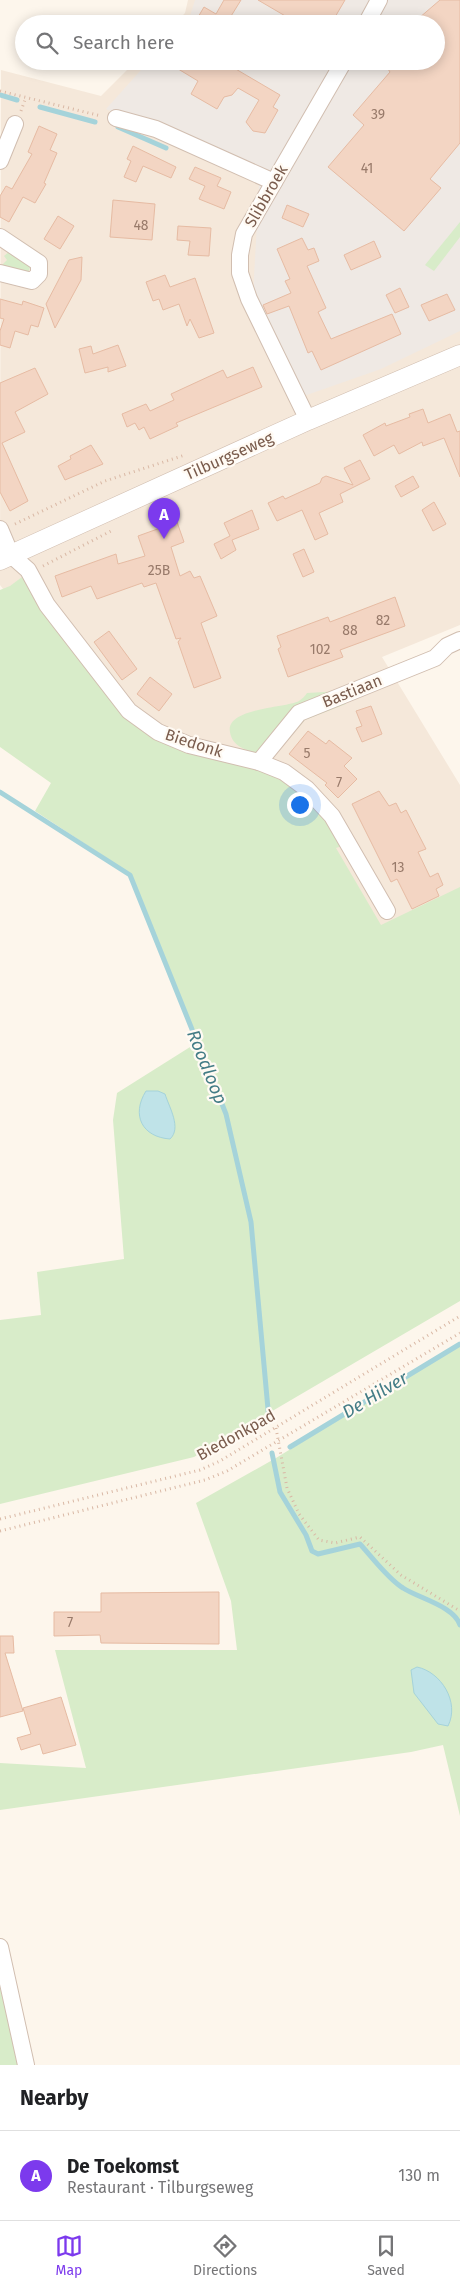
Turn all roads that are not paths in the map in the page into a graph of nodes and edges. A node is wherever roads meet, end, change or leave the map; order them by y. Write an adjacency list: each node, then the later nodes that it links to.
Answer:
1 (380, 0): 2 (street)
2 (371, 15)
3 (339, 70): 7 (street, Slibbroek)
4 (116, 118): 7 (street)
5 (15, 124): 6 (street)
6 (0, 161)
7 (274, 182): 11 (street, Slibbroek)
8 (0, 236): 9 (street)
9 (0, 273)
10 (460, 355): 11 (street, Tilburgseweg)
11 (308, 420): 13 (street, Tilburgseweg)
12 (0, 530): 13 (street)
13 (5, 557): 15 (street, Biedonk)
14 (460, 640): 15 (street, Bastiaan)
15 (259, 762): 16 (street, Biedonk)
16 (387, 912)
17 (0, 1947): 18 (street)
18 (26, 2065)

